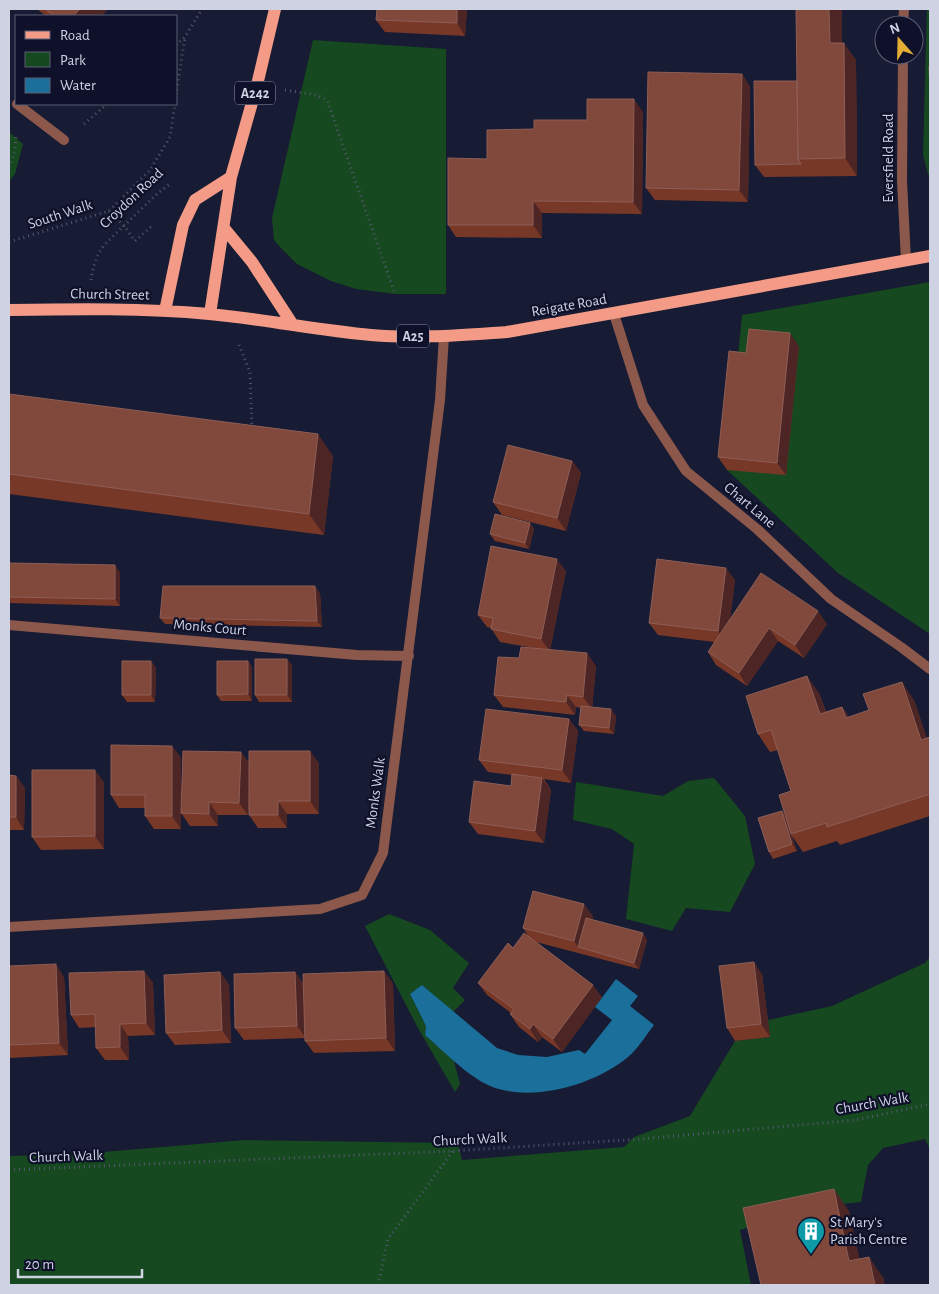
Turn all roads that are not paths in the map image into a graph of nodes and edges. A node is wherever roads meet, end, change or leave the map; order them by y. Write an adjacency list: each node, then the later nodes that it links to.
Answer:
1 (275, 9): 5 (main road, A242)
2 (903, 65): 8 (street, Eversfield Road)
3 (20, 105): 4 (street)
4 (64, 140)
5 (231, 177): 6 (main road, A242); 10 (main road)
6 (224, 228): 11 (main road, A242); 13 (main road)
7 (930, 256): 8 (main road, Reigate Road / A25)
8 (906, 260): 12 (main road, Reigate Road / A25)
9 (9, 310): 10 (main road, Church Street / A25)
10 (165, 311): 11 (main road, Church Street / A25)
11 (210, 314): 13 (main road, Reigate Road / A25)
12 (614, 314): 14 (main road, Reigate Road / A25); 17 (street, Chart Lane)
13 (293, 325): 14 (main road, Reigate Road / A25)
14 (444, 336): 16 (street, Monks Walk)
15 (9, 625): 16 (street, Monks Court)
16 (409, 656): 18 (street, Monks Walk)
17 (930, 669)
18 (9, 927)

